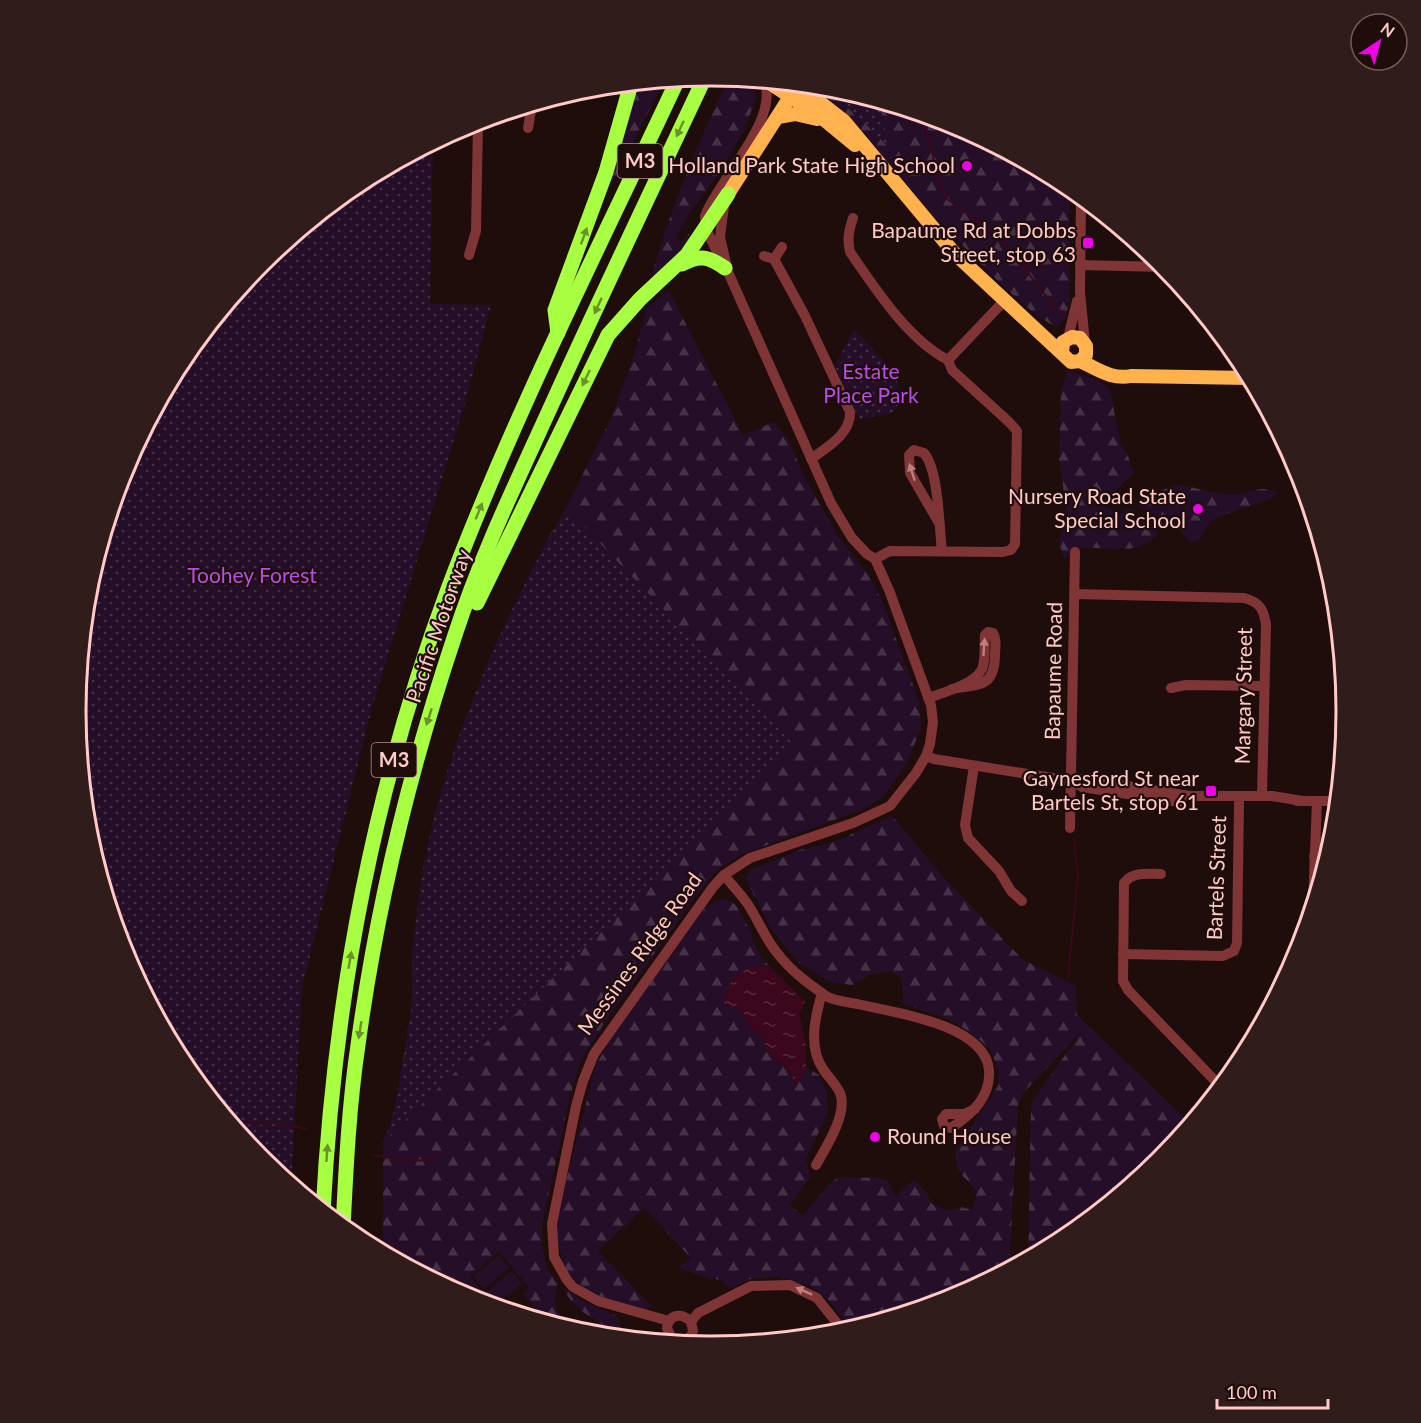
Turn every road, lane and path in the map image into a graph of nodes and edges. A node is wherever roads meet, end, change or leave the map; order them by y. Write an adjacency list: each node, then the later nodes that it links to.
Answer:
1 (700, 86): 41 (highway, Pacific Motorway / M3, one-way to 41)
2 (674, 88): 29 (highway, Pacific Motorway / M3)
3 (767, 90): 14 (street)
4 (629, 92): 29 (highway, one-way to 4)
5 (791, 92): 14 (street)
6 (791, 92): 10 (main road, Messines Ridge Road)
7 (797, 93): 11 (main road)
8 (800, 93): 15 (main road)
9 (530, 114): 12 (street)
10 (778, 117): 11 (main road); 16 (main road, Messines Ridge Road)
11 (831, 124): 15 (main road)
12 (528, 128)
13 (478, 132): 21 (street)
14 (746, 149): 19 (street)
15 (894, 181): 27 (main road)
16 (728, 194): 19 (highway); 25 (street, Messines Ridge Road)
17 (1081, 209): 22 (street)
18 (853, 219): 33 (street)
19 (706, 229): 24 (highway); 25 (street, Messines Ridge Road)
20 (782, 247): 35 (street)
21 (469, 255)
22 (1080, 266): 23 (street); 26 (street)
23 (1149, 267)
24 (674, 268): 25 (highway); 41 (highway, one-way to 41)
25 (727, 270): 35 (street, Messines Ridge Road)
26 (1080, 292): 30 (street); 31 (street)
27 (1005, 300): 28 (main road); 33 (street)
28 (1037, 330): 30 (main road); 32 (main road)
29 (558, 333): 66 (highway, Pacific Motorway / M3, one-way to 29)
30 (1067, 338): 31 (main road); 32 (main road)
31 (1084, 351): 32 (main road); 34 (main road)
32 (1062, 353)
33 (948, 360): 37 (street)
34 (1239, 378)
35 (812, 459): 39 (street, Messines Ridge Road)
36 (939, 523): 36 (street, one-way to 36); 37 (street)
37 (942, 551): 39 (street)
38 (1075, 552): 40 (street, Bapaume Road)
39 (875, 559): 45 (street, Messines Ridge Road)
40 (1075, 594): 42 (street, Margary Street); 48 (street, Bapaume Road)
41 (447, 661): 67 (highway, Pacific Motorway / M3, one-way to 67)
42 (1264, 686): 43 (street); 49 (street, Margary Street)
43 (1171, 688)
44 (952, 690): 44 (street, one-way to 44); 45 (street)
45 (928, 698): 46 (street, Messines Ridge Road)
46 (926, 756): 47 (street); 59 (street, Messines Ridge Road)
47 (974, 766): 48 (street); 60 (street)
48 (1071, 781): 49 (street); 53 (street); 54 (street, Bapaume Road)
49 (1262, 796): 50 (street)
50 (1304, 801): 51 (street); 53 (street)
51 (1317, 801): 52 (street); 55 (street)
52 (1329, 801)
53 (1239, 803): 61 (street, Bartels Street)
54 (1070, 828)
55 (1314, 856): 56 (street); 58 (street)
56 (1318, 856)
57 (1161, 874): 61 (street)
58 (1314, 874)
59 (723, 875): 62 (street); 68 (street, Messines Ridge Road)
60 (1022, 901)
61 (1123, 954): 63 (street)
62 (822, 993): 64 (street); 65 (street)
63 (1215, 1080)
64 (975, 1110)
65 (816, 1165)
66 (324, 1202)
67 (344, 1217)
68 (637, 1313): 69 (street, Messines Ridge Road); 72 (street, Messines Ridge Road)
69 (669, 1321): 70 (street); 73 (street)
70 (691, 1322): 71 (street, one-way to 70); 74 (street)
71 (837, 1323)
72 (667, 1335)
73 (671, 1335)
74 (691, 1336)

